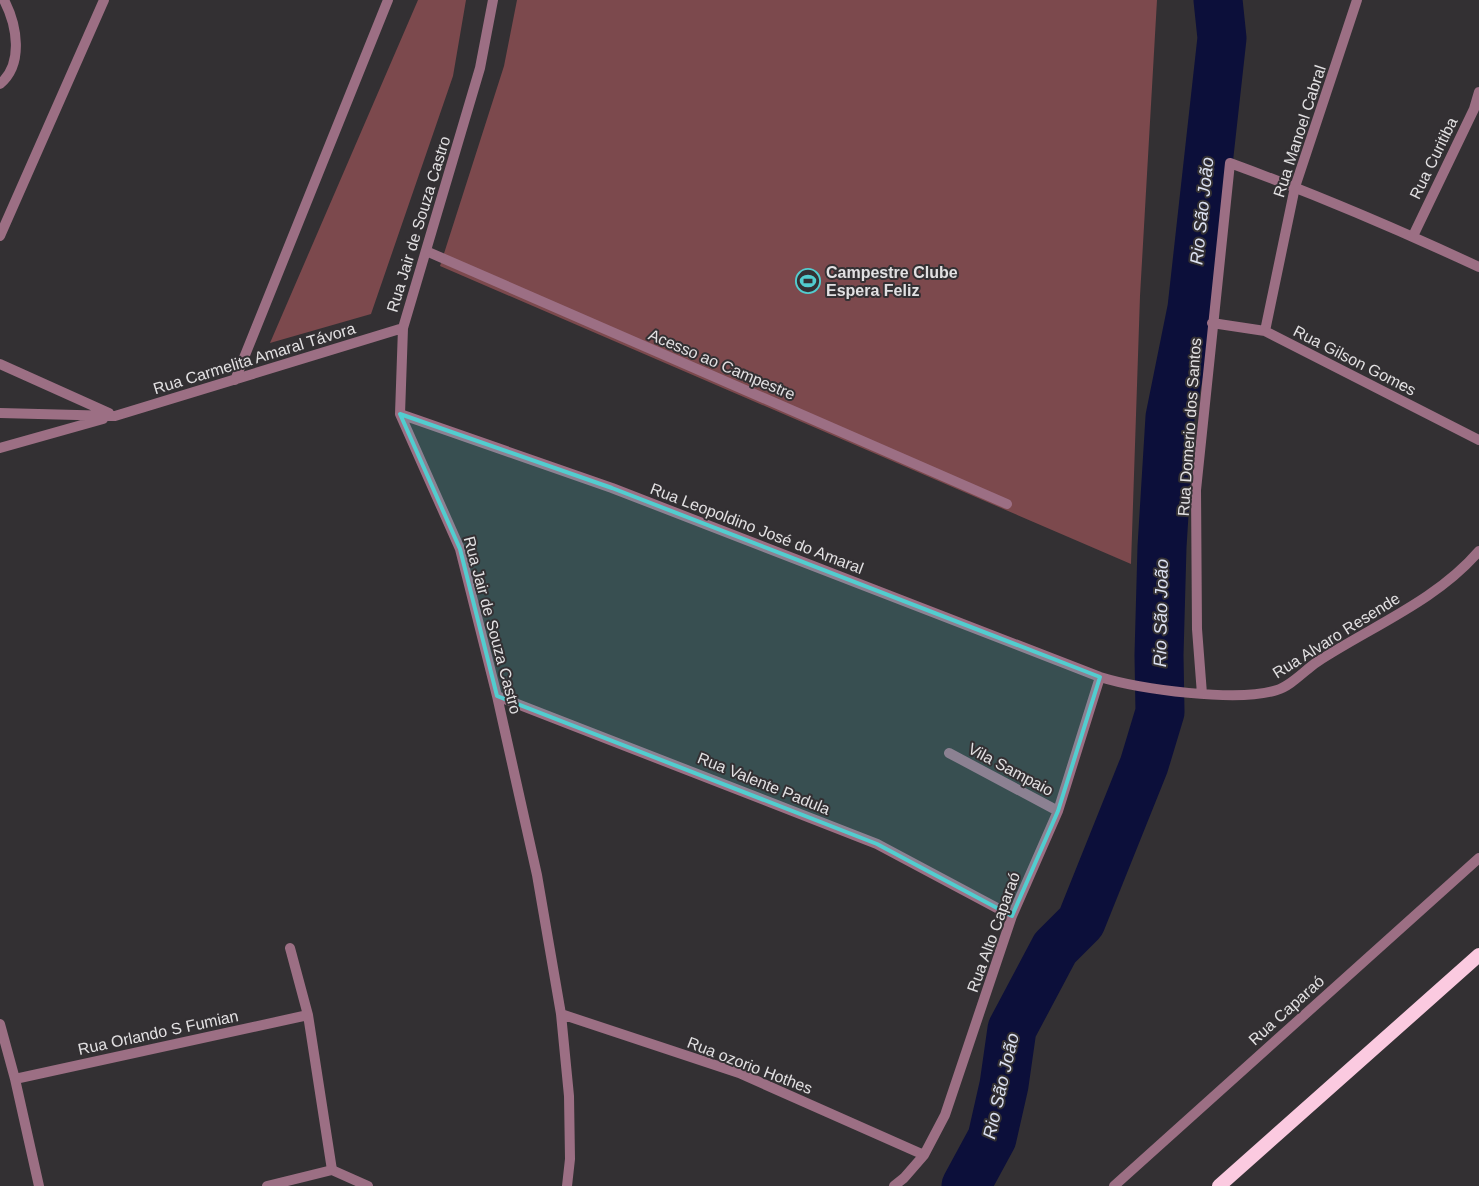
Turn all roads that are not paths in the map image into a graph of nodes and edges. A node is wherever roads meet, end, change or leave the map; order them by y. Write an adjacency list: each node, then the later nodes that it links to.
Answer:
1 (4, 0): 6 (street)
2 (104, 0): 9 (street)
3 (388, 0): 17 (street)
4 (493, 0): 11 (street, Rua Jair de Souza Castro)
5 (1357, 0): 8 (street, Rua Manoel Cabral)
6 (0, 84)
7 (1479, 92): 10 (street, Rua Curitiba)
8 (1295, 187): 10 (street); 13 (street, Rua Domerio dos Santos); 15 (street, Rua Manoel Cabral)
9 (0, 236)
10 (1413, 236): 12 (street)
11 (426, 251): 14 (street, Rua Jair de Souza Castro); 23 (street, Acesso ao Campestre)
12 (1479, 267)
13 (1212, 323): 15 (street, Rua Gilson Gomes); 26 (street, Rua Domerio dos Santos)
14 (403, 328): 17 (street, Rua Carmelita Amaral Távora); 19 (street, Rua Jair de Souza Castro)
15 (1265, 330): 21 (street, Rua Gilson Gomes)
16 (0, 364): 20 (street)
17 (235, 380): 20 (street, Rua Carmelita Amaral Távora)
18 (0, 414): 20 (street, Rua Carmelita Amaral Távora)
19 (400, 414): 25 (street, Rua Leopoldino José do Amaral); 27 (street, Rua Jair de Souza Castro)
20 (115, 416): 22 (street, Rua Carmelita Amaral Távora)
21 (1479, 440)
22 (0, 448)
23 (1008, 504)
24 (1479, 551): 26 (street, Rua Alvaro Resende)
25 (1100, 677): 26 (street, Rua Alvaro Resende); 29 (street, Rua Alto Caparaó)
26 (1202, 694)
27 (497, 696): 31 (street, Rua Valente Padula); 34 (street, Rua Jair de Souza Castro)
28 (949, 753): 29 (street, Vila Sampaio)
29 (1058, 812): 31 (street, Rua Alto Caparaó)
30 (1479, 858): 45 (street, Rua Caparaó)
31 (1012, 916): 38 (street, Rua Alto Caparaó)
32 (290, 948): 35 (street)
33 (1479, 955): 46 (highway)
34 (561, 1014): 38 (street, Rua ozorio Hothes); 43 (street, Rua Jair de Souza Castro)
35 (308, 1015): 37 (street, Rua Orlando S Fumian); 39 (street)
36 (0, 1024): 37 (street)
37 (15, 1079): 40 (street)
38 (924, 1155): 44 (street, Rua Alto Caparaó)
39 (332, 1170): 41 (street); 42 (street)
40 (39, 1186)
41 (267, 1186)
42 (368, 1186)
43 (567, 1186)
44 (894, 1186)
45 (1114, 1186)
46 (1219, 1186)

